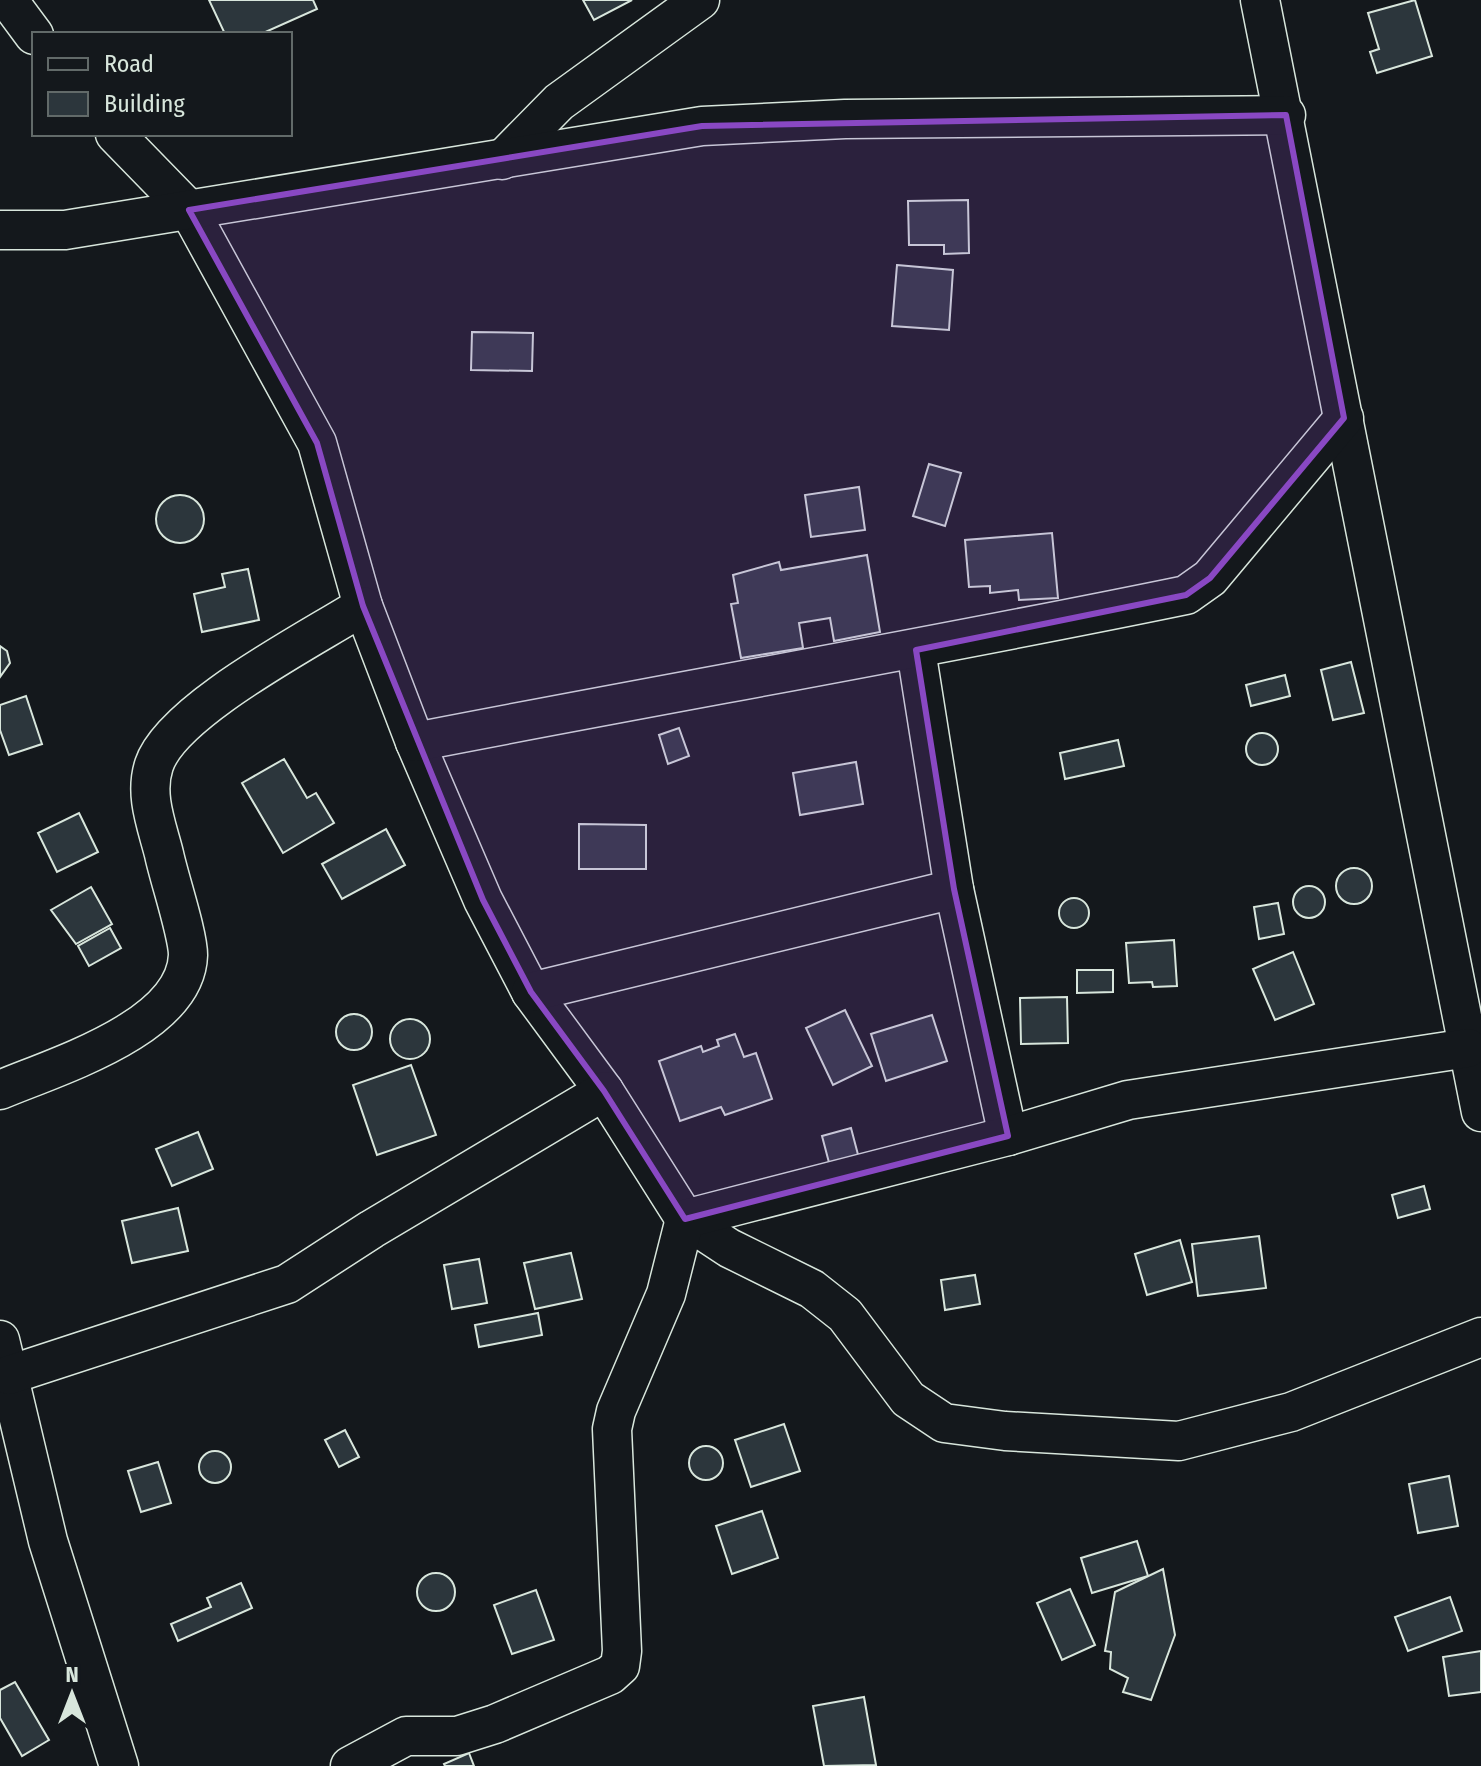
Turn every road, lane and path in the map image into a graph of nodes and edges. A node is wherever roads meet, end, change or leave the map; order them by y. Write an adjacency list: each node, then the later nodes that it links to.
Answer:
1 (8, 0): 4 (street)
2 (700, 0): 7 (street)
3 (1260, 0): 5 (street)
4 (32, 32)
5 (1286, 115): 7 (street); 12 (street)
6 (117, 136): 8 (street)
7 (502, 160): 8 (street)
8 (189, 210): 10 (street); 13 (street)
9 (0, 230): 10 (street)
10 (65, 230): 11 (street)
11 (0, 257)
12 (1344, 418): 14 (street); 18 (street)
13 (363, 606): 15 (street); 19 (street)
14 (916, 650): 15 (street); 16 (street)
15 (415, 742): 17 (street)
16 (954, 889): 17 (street); 22 (street)
17 (531, 992): 20 (street)
18 (1468, 1048): 21 (street); 22 (street)
19 (0, 1090)
20 (604, 1091): 23 (street); 25 (street)
21 (1481, 1112)
22 (1008, 1136): 23 (street)
23 (685, 1219): 24 (street); 27 (street)
24 (1481, 1337)
25 (4, 1358): 26 (street)
26 (119, 1766)
27 (350, 1766)

